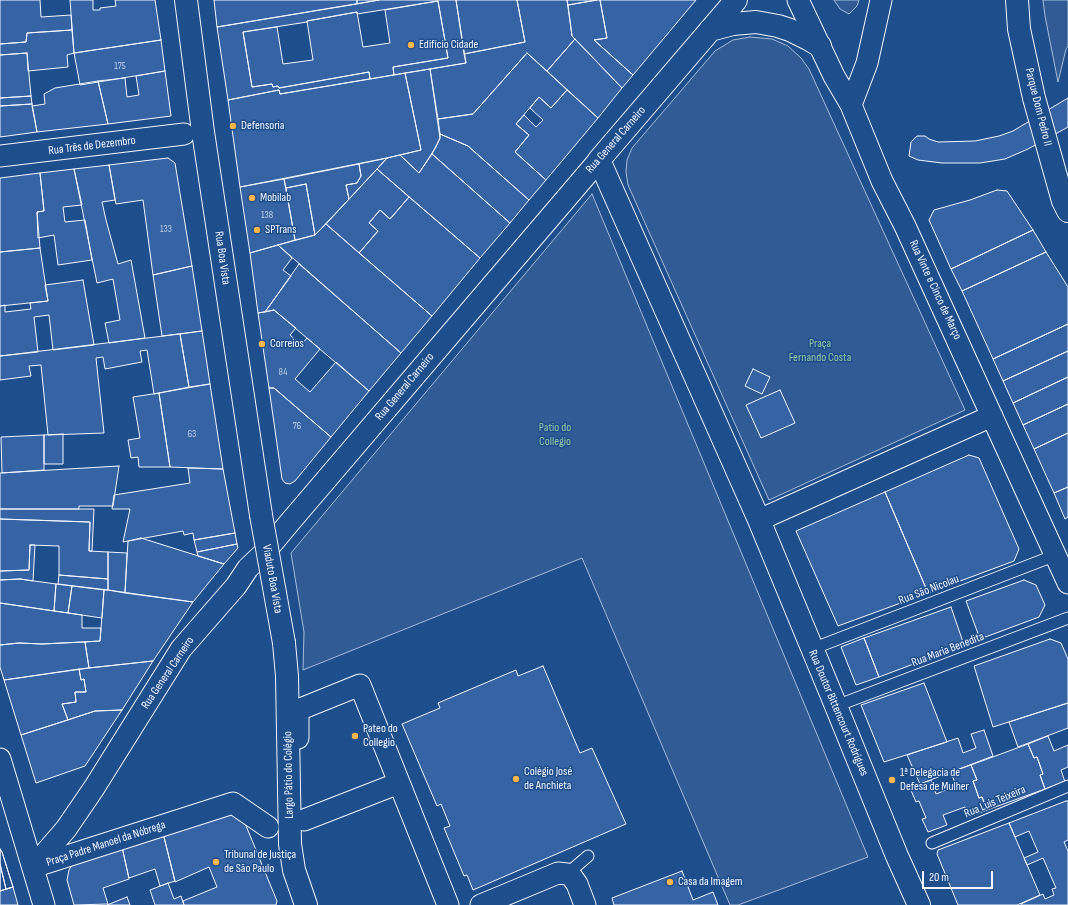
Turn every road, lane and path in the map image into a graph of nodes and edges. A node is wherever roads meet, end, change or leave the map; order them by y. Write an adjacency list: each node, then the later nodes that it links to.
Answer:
1 (186, 0): 14 (street, Rua Boa Vista)
2 (736, 0): 6 (street, Rua General Carneiro)
3 (798, 0): 7 (street, Rua Vinte e Cinco de Março)
4 (881, 0): 8 (street)
5 (1017, 0): 12 (street, Parque Dom Pedro II)
6 (710, 30): 7 (street); 11 (street, Rua General Carneiro)
7 (820, 46): 8 (street, Rua Vinte e Cinco de Março)
8 (851, 105): 13 (street, Rua Vinte e Cinco de Março)
9 (184, 134): 10 (street, Rua Três de Dezembro)
10 (0, 156)
11 (599, 160): 15 (street); 25 (street, Rua General Carneiro)
12 (1068, 211)
13 (992, 416): 15 (street); 16 (street, Rua Vinte e Cinco de Março)
14 (261, 515): 19 (street, Viaduto Boa Vista, bridge)
15 (759, 520): 20 (street, Rua Doutor Bittencourt Rodrigues)
16 (1056, 555): 17 (street, Rua Vinte e Cinco de Março); 20 (lane, Rua São Nicolau)
17 (1068, 583)
18 (1068, 618): 21 (lane, Rua Maria Benedita)
19 (284, 643): 34 (street, Largo Pátio do Colégio)
20 (812, 649): 21 (street, Rua Doutor Bittencourt Rodrigues)
21 (836, 706): 39 (street, Rua Doutor Bittencourt Rodrigues)
22 (0, 759): 26 (street)
23 (399, 783): 27 (street); 35 (street, Largo Pátio do Colégio); 36 (street)
24 (1068, 786): 29 (lane, Rua Luis Teixeira)
25 (94, 788): 31 (street, Praça Padre Manoel da Nóbrega)
26 (9, 819): 31 (street)
27 (304, 820)
28 (268, 827): 31 (street, Praça Padre Manoel da Nóbrega)
29 (932, 843)
30 (588, 856): 32 (lane)
31 (33, 867): 33 (street)
32 (567, 874): 37 (street); 38 (street)
33 (44, 905)
34 (306, 905)
35 (316, 905)
36 (448, 905)
37 (481, 905)
38 (585, 905)
39 (919, 905)

